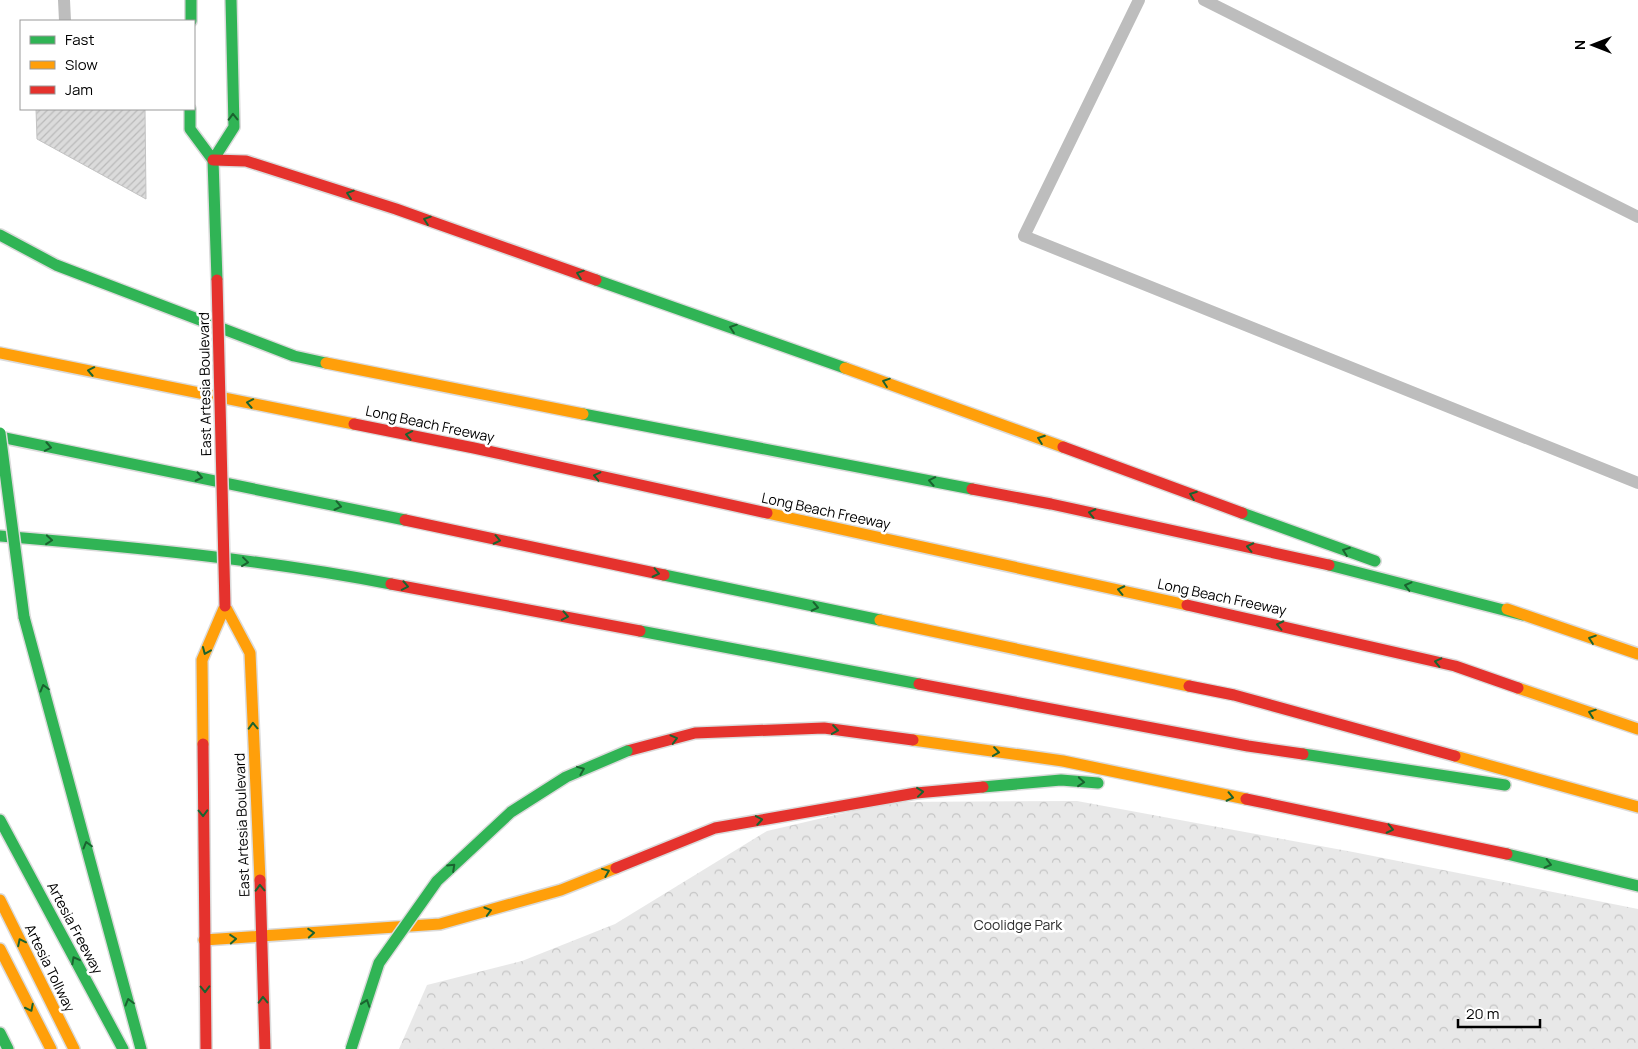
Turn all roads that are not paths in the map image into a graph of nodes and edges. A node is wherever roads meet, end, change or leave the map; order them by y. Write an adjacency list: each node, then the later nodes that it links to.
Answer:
1 (64, 0): 6 (lane)
2 (191, 0): 7 (main road)
3 (231, 0): 9 (main road, one-way to 3)
4 (1139, 0): 19 (lane)
5 (1204, 0): 10 (lane)
6 (65, 20)
7 (191, 20)
8 (190, 110): 9 (main road)
9 (213, 160): 21 (main road, one-way to 9); 23 (main road, East Artesia Boulevard, bridge)
10 (1638, 217)
11 (0, 235): 24 (main road, one-way to 11)
12 (0, 352): 18 (main road, Long Beach Freeway, one-way to 12)
13 (206, 379): 14 (main road)
14 (235, 385)
15 (417, 424): 18 (main road)
16 (0, 433): 44 (main road, one-way to 16, bridge)
17 (0, 437): 32 (main road, one-way to 32)
18 (474, 448): 26 (main road, Long Beach Freeway, one-way to 18)
19 (1638, 483)
20 (0, 536): 29 (main road, one-way to 29)
21 (1385, 565)
22 (1412, 575): 24 (main road)
23 (225, 606): 36 (main road, East Artesia Boulevard, one-way to 23); 37 (main road, East Artesia Boulevard, one-way to 37)
24 (1523, 615): 25 (main road, one-way to 24)
25 (1638, 654)
26 (1638, 729)
27 (1108, 784): 36 (main road, one-way to 27)
28 (1127, 786): 31 (main road)
29 (1512, 786)
30 (1531, 789): 32 (main road)
31 (1211, 793): 34 (main road, one-way to 34); 47 (main road, one-way to 31, bridge)
32 (1633, 806)
33 (0, 820): 43 (main road, Artesia Freeway, one-way to 33)
34 (1638, 886)
35 (0, 900): 42 (main road, Artesia Tollway, one-way to 35)
36 (262, 937): 37 (main road, one-way to 36); 46 (main road, East Artesia Boulevard, one-way to 36)
37 (204, 940): 45 (main road, East Artesia Boulevard, one-way to 45)
38 (0, 949): 41 (main road, one-way to 41)
39 (0, 1033): 40 (main road)
40 (8, 1049)
41 (51, 1049)
42 (74, 1049)
43 (123, 1049)
44 (141, 1049)
45 (206, 1049)
46 (265, 1049)
47 (351, 1049)

